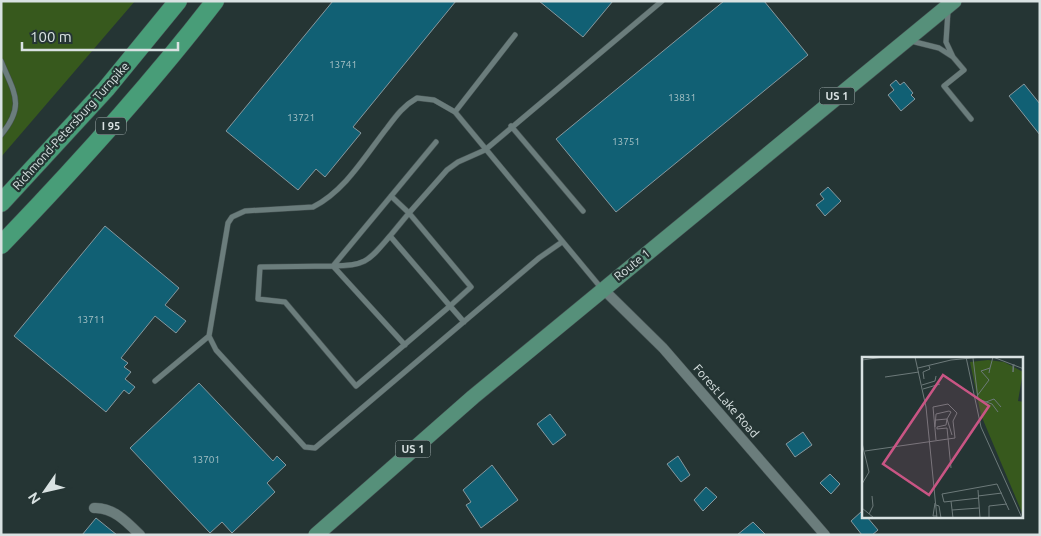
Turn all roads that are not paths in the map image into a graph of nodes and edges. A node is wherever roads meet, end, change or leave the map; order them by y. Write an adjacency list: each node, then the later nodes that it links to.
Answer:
1 (178, 1): 16 (highway, Richmond-Petersburg Turnpike / I 95)
2 (215, 1): 21 (highway, I 95)
3 (662, 1): 11 (lane)
4 (951, 3): 6 (main road, Route 1 / US 1); 7 (lane)
5 (515, 35): 9 (lane)
6 (906, 40): 7 (lane); 23 (main road, Route 1 / US 1)
7 (954, 58): 10 (lane)
8 (1, 61): 12 (lane)
9 (455, 112): 14 (lane); 26 (lane)
10 (971, 119)
11 (511, 126): 14 (lane); 17 (lane)
12 (1, 135)
13 (436, 142): 15 (lane)
14 (485, 150): 18 (lane); 20 (lane)
15 (391, 196): 18 (lane); 22 (lane)
16 (1, 203)
17 (583, 211)
18 (409, 213): 19 (lane); 24 (lane)
19 (390, 236): 22 (lane); 24 (lane)
20 (562, 242): 23 (lane); 25 (lane)
21 (1, 244)
22 (333, 266): 27 (lane); 27 (lane)
23 (603, 289): 31 (main road, Route 1 / US 1); 32 (street, Forest Lake Road)
24 (450, 306): 25 (lane); 27 (lane)
25 (464, 322): 26 (lane)
26 (209, 336): 28 (lane)
27 (405, 345)
28 (155, 381)
29 (94, 508): 30 (street)
30 (140, 535)
31 (316, 535)
32 (825, 535)

